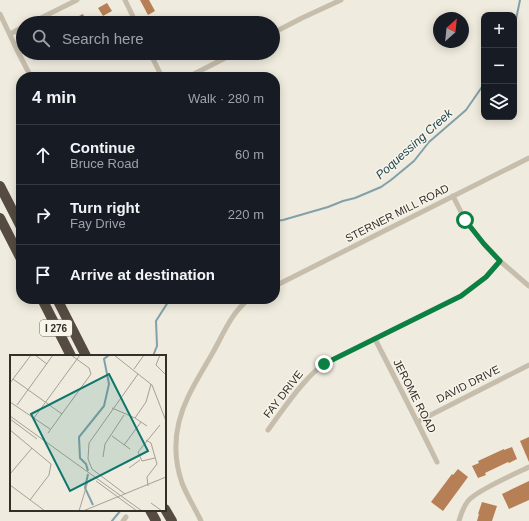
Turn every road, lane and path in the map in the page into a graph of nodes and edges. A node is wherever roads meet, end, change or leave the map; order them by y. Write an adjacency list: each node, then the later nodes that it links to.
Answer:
1 (76, 0): 5 (street)
2 (125, 0): 6 (street)
3 (340, 0): 7 (street)
4 (0, 14): 9 (street)
5 (45, 16)
6 (133, 16)
7 (280, 29)
8 (16, 31): 9 (street)
9 (10, 34): 10 (street)
10 (16, 48)
11 (22, 60): 14 (street)
12 (154, 60): 15 (street)
13 (221, 60): 16 (street)
14 (28, 72)
15 (160, 72)
16 (198, 72)
17 (529, 158): 19 (street, STERNER MILL ROAD)
18 (0, 186): 20 (highway)
19 (453, 196): 23 (street); 24 (street, STERNER MILL ROAD)
20 (16, 217)
21 (0, 218): 22 (highway)
22 (16, 249)
23 (500, 261): 25 (street); 29 (street, FAY DRIVE)
24 (280, 283)
25 (529, 286)
26 (45, 304): 30 (highway, I 276)
27 (60, 304): 31 (highway, I 276)
28 (242, 304): 41 (street)
29 (375, 339): 33 (street, JEROME ROAD); 34 (street, FAY DRIVE)
30 (70, 355)
31 (86, 355)
32 (529, 365): 33 (street, DAVID DRIVE)
33 (417, 422): 35 (street, JEROME ROAD)
34 (268, 430)
35 (437, 462)
36 (529, 467): 42 (street)
37 (166, 510): 40 (highway)
38 (151, 511): 39 (highway)
39 (156, 521)
40 (172, 521)
41 (201, 521)
42 (459, 521)

